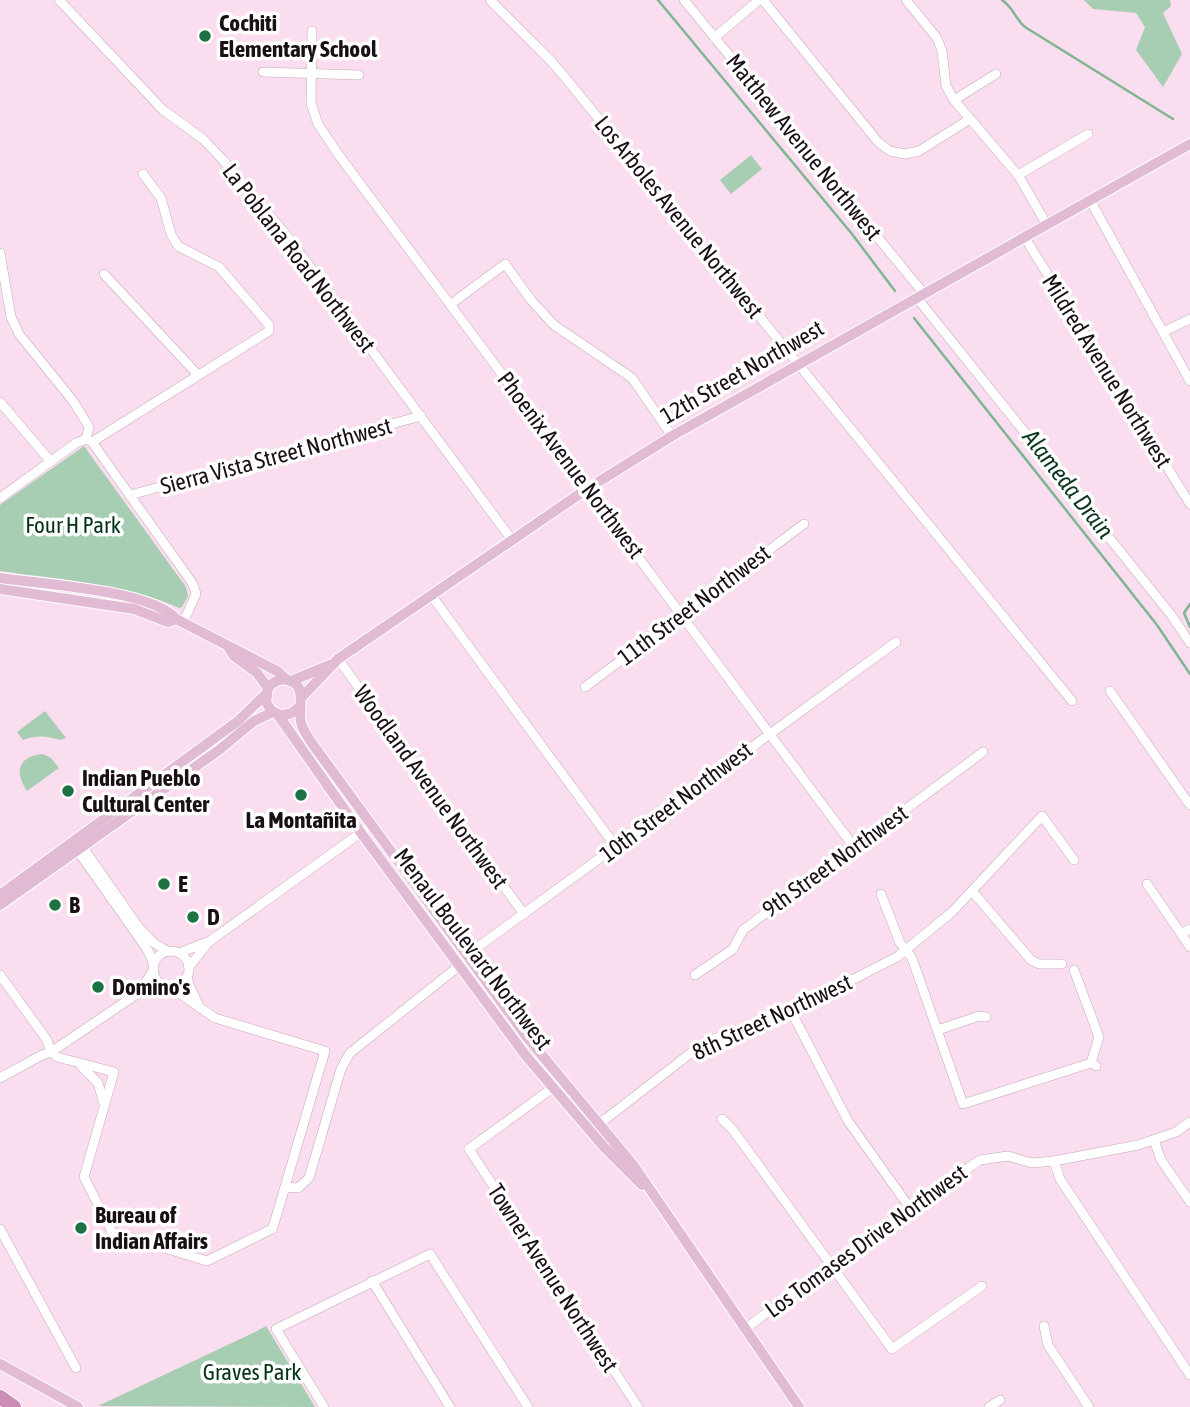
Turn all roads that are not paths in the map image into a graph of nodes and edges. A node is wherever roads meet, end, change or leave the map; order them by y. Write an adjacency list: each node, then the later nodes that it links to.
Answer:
1 (59, 0): 31 (street, La Poblana Road Northwest)
2 (490, 0): 27 (street, Los Arboles Avenue Northwest)
3 (684, 0): 7 (street, Matthew Avenue Northwest)
4 (761, 0): 7 (street); 13 (street)
5 (906, 0): 12 (street)
6 (312, 31): 9 (street, Phoenix Avenue Northwest)
7 (715, 38): 23 (street, Matthew Avenue Northwest)
8 (263, 72): 9 (street)
9 (312, 74): 11 (street); 24 (street, Phoenix Avenue Northwest)
10 (996, 74): 12 (street)
11 (359, 75)
12 (954, 100): 13 (street)
13 (970, 119): 17 (street)
14 (1088, 134): 17 (street)
15 (1190, 144): 18 (main road, 12th Street Northwest)
16 (143, 174): 28 (street)
17 (1018, 175): 19 (street)
18 (1090, 200): 19 (main road, 12th Street Northwest); 26 (street)
19 (1047, 225): 20 (main road, 12th Street Northwest)
20 (1025, 238): 23 (main road, 12th Street Northwest); 38 (street, Mildred Avenue Northwest)
21 (0, 253): 33 (street)
22 (104, 274): 28 (street)
23 (921, 296): 27 (main road, 12th Street Northwest); 47 (street, Matthew Avenue Northwest)
24 (451, 304): 32 (street); 35 (street, Phoenix Avenue Northwest)
25 (1190, 319): 26 (street)
26 (1163, 332): 29 (street)
27 (799, 364): 32 (main road, 12th Street Northwest); 54 (street, Los Arboles Avenue Northwest)
28 (198, 375): 33 (street)
29 (1190, 381)
30 (0, 402): 34 (street)
31 (421, 416): 36 (street, Sierra Vista Street Northwest); 40 (street, La Poblana Road Northwest)
32 (672, 436): 35 (main road, 12th Street Northwest)
33 (89, 441): 34 (street); 36 (street)
34 (51, 462): 37 (street)
35 (587, 489): 40 (main road, 12th Street Northwest); 44 (street, Phoenix Avenue Northwest)
36 (130, 495): 45 (street)
37 (0, 498)
38 (1190, 504)
39 (804, 524): 44 (street, 11th Street Northwest)
40 (512, 540): 43 (main road, 12th Street Northwest)
41 (0, 578): 45 (main road)
42 (0, 589): 45 (main road)
43 (432, 595): 49 (main road, 12th Street Northwest); 62 (street)
44 (682, 614): 51 (street, 11th Street Northwest); 57 (street, Phoenix Avenue Northwest)
45 (180, 621): 48 (main road)
46 (896, 642): 57 (street, 10th Street Northwest)
47 (1190, 643)
48 (229, 648): 50 (main road); 52 (main road)
49 (335, 662): 50 (main road, 12th Street Northwest); 55 (main road, 12th Street Northwest); 70 (street, Woodland Avenue Northwest)
50 (289, 680): 52 (main road); 55 (main road)
51 (585, 687)
52 (267, 691): 56 (main road); 61 (main road)
53 (1110, 691): 59 (street)
54 (1072, 701)
55 (300, 702): 56 (main road); 60 (main road)
56 (275, 713): 60 (main road, Menaul Boulevard Northwest); 61 (main road)
57 (769, 734): 62 (street, 10th Street Northwest); 63 (street, Phoenix Avenue Northwest)
58 (983, 752): 63 (street, 9th Street Northwest)
59 (1190, 806)
60 (366, 829): 73 (street); 77 (main road, Menaul Boulevard Northwest); 79 (main road, Menaul Boulevard Northwest)
61 (77, 847): 68 (main road); 69 (main road); 76 (street); 80 (street)
62 (616, 847): 70 (street, 10th Street Northwest)
63 (854, 848): 84 (street, 9th Street Northwest)
64 (1074, 860): 66 (street, 8th Street Northwest)
65 (1147, 884): 72 (street)
66 (972, 891): 75 (street, 8th Street Northwest); 78 (street)
67 (881, 894): 75 (street)
68 (0, 895)
69 (0, 905)
70 (524, 914): 77 (street, 10th Street Northwest)
71 (1190, 929): 72 (street)
72 (1181, 934): 74 (street)
73 (210, 941): 76 (street); 82 (street)
74 (1190, 947)
75 (906, 951): 88 (street, 8th Street Northwest); 90 (street)
76 (174, 953): 80 (street); 82 (street)
77 (467, 956): 79 (street, 10th Street Northwest); 94 (main road, Menaul Boulevard Northwest)
78 (1062, 964)
79 (459, 966): 95 (main road, Menaul Boulevard Northwest); 102 (street, 10th Street Northwest)
80 (154, 967): 85 (street); 86 (street)
81 (1074, 970): 90 (street)
82 (188, 972): 85 (street); 87 (street)
83 (0, 975): 91 (street)
84 (695, 975)
85 (167, 986): 86 (street); 87 (street)
86 (137, 994): 91 (street)
87 (200, 1007): 102 (street)
88 (791, 1011): 99 (street, 8th Street Northwest); 104 (street)
89 (986, 1017): 90 (street)
90 (938, 1030)
91 (51, 1052): 92 (street); 93 (street)
92 (74, 1062): 96 (street); 96 (street)
93 (0, 1078)
94 (562, 1080): 95 (street); 99 (main road, Menaul Boulevard Northwest)
95 (553, 1088): 99 (main road, Menaul Boulevard Northwest); 121 (street, Towner Avenue Northwest)
96 (104, 1107): 102 (street)
97 (722, 1119): 106 (street)
98 (1190, 1122): 100 (street, Los Tomases Drive Northwest)
99 (595, 1128): 110 (main road, Menaul Boulevard Northwest)
100 (1154, 1140): 101 (street, Los Tomases Drive Northwest); 103 (street)
101 (1054, 1161): 104 (street, Los Tomases Drive Northwest); 113 (street)
102 (285, 1187)
103 (1190, 1202)
104 (910, 1208): 106 (street, Los Tomases Drive Northwest)
105 (0, 1229): 112 (street)
106 (831, 1266): 108 (street); 110 (street, Los Tomases Drive Northwest)
107 (372, 1281): 118 (street); 119 (street); 120 (street)
108 (982, 1286)
109 (1045, 1326): 124 (street)
110 (746, 1328): 122 (main road, Menaul Boulevard Northwest)
111 (0, 1364): 117 (main road)
112 (76, 1368)
113 (1190, 1375)
114 (0, 1397): 116 (highway)
115 (1000, 1400): 123 (street)
116 (15, 1407)
117 (78, 1407)
118 (324, 1407)
119 (450, 1407)
120 (528, 1407)
121 (638, 1407)
122 (799, 1407)
123 (989, 1407)
124 (1089, 1407)

